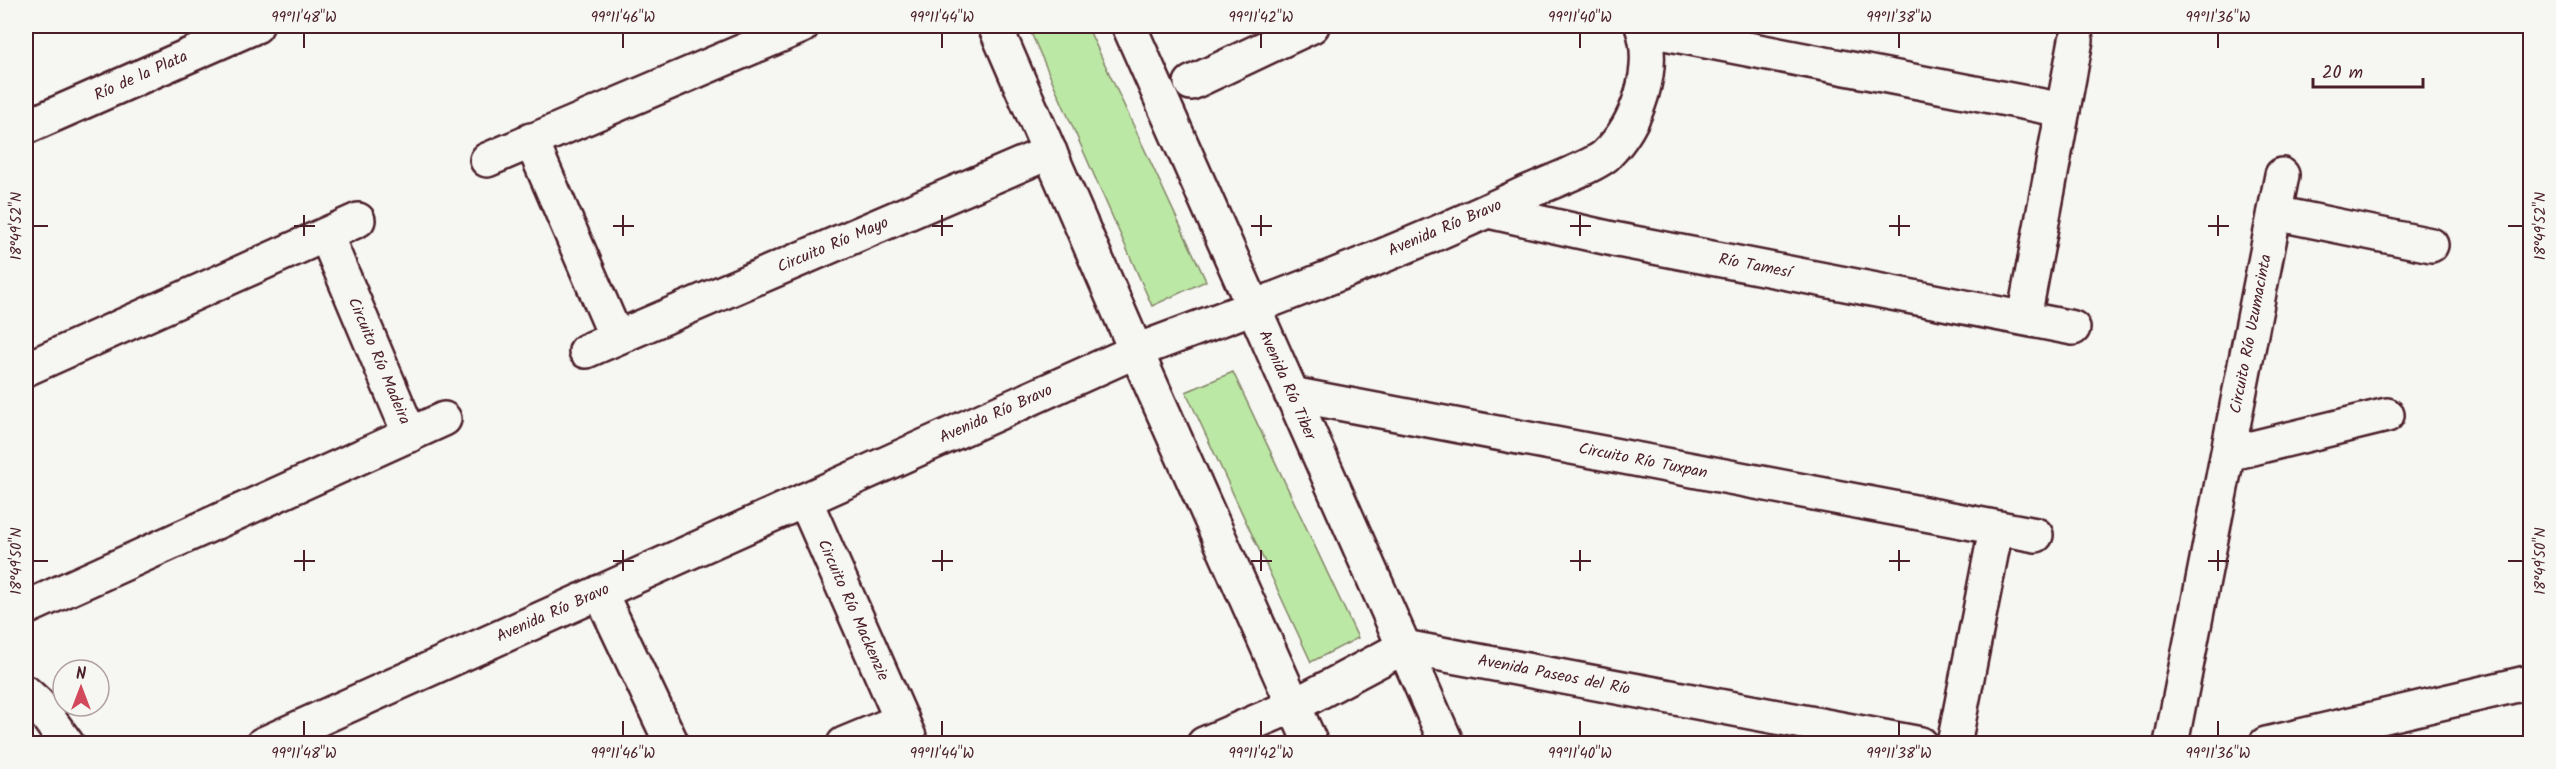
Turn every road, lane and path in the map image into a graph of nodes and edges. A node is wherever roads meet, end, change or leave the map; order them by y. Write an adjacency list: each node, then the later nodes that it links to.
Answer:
1 (256, 26): 10 (street, Río de la Plata)
2 (802, 26): 11 (street)
3 (995, 26): 12 (street)
4 (1129, 26): 20 (street, Avenida Río Tiber)
5 (1312, 26): 8 (street)
6 (1643, 27): 9 (street); 15 (street, Avenida Río Bravo)
7 (2076, 40): 9 (street)
8 (1191, 83)
9 (2063, 110): 21 (street)
10 (26, 127)
11 (531, 140): 13 (street); 23 (street)
12 (1050, 152): 23 (street, Circuito Río Mayo); 25 (street)
13 (487, 160)
14 (2282, 175): 16 (street, Circuito Río Uzumacinta)
15 (1488, 212): 20 (street, Avenida Río Bravo); 21 (street, Río Tamesí)
16 (2275, 213): 19 (street); 31 (street, Circuito Río Uzumacinta)
17 (358, 220): 18 (street)
18 (326, 235): 26 (street); 30 (street, Circuito Río Madeira)
19 (2432, 245)
20 (1252, 307): 25 (street, Avenida Río Bravo); 27 (street, Avenida Río Tiber)
21 (2024, 318): 22 (street, Río Tamesí)
22 (2073, 328)
23 (616, 338): 24 (street, Circuito Río Mayo)
24 (586, 351)
25 (1136, 351): 32 (street, Avenida Río Bravo); 40 (street)
26 (26, 369)
27 (1291, 394): 33 (street, Circuito Río Tuxpan); 37 (street, Avenida Río Tiber)
28 (2387, 415): 31 (street)
29 (444, 420): 30 (street)
30 (410, 435): 36 (street, Circuito Río Madeira)
31 (2228, 454): 50 (street, Circuito Río Uzumacinta)
32 (805, 500): 35 (street, Avenida Río Bravo); 45 (street, Circuito Río Mackenzie)
33 (1996, 529): 34 (street, Circuito Río Tuxpan); 49 (street)
34 (2036, 535)
35 (600, 592): 43 (street, Avenida Río Bravo); 44 (street)
36 (26, 608)
37 (1404, 647): 40 (street); 47 (street, Avenida Río Tiber); 48 (street, Avenida Paseos del Río)
38 (2530, 682): 51 (street)
39 (26, 693): 42 (street)
40 (1295, 705): 41 (street); 46 (street)
41 (1310, 742)
42 (67, 744)
43 (263, 744)
44 (672, 744)
45 (844, 744)
46 (1204, 744)
47 (1447, 744)
48 (1922, 744)
49 (1954, 744)
50 (2171, 744)
51 (2266, 744)

